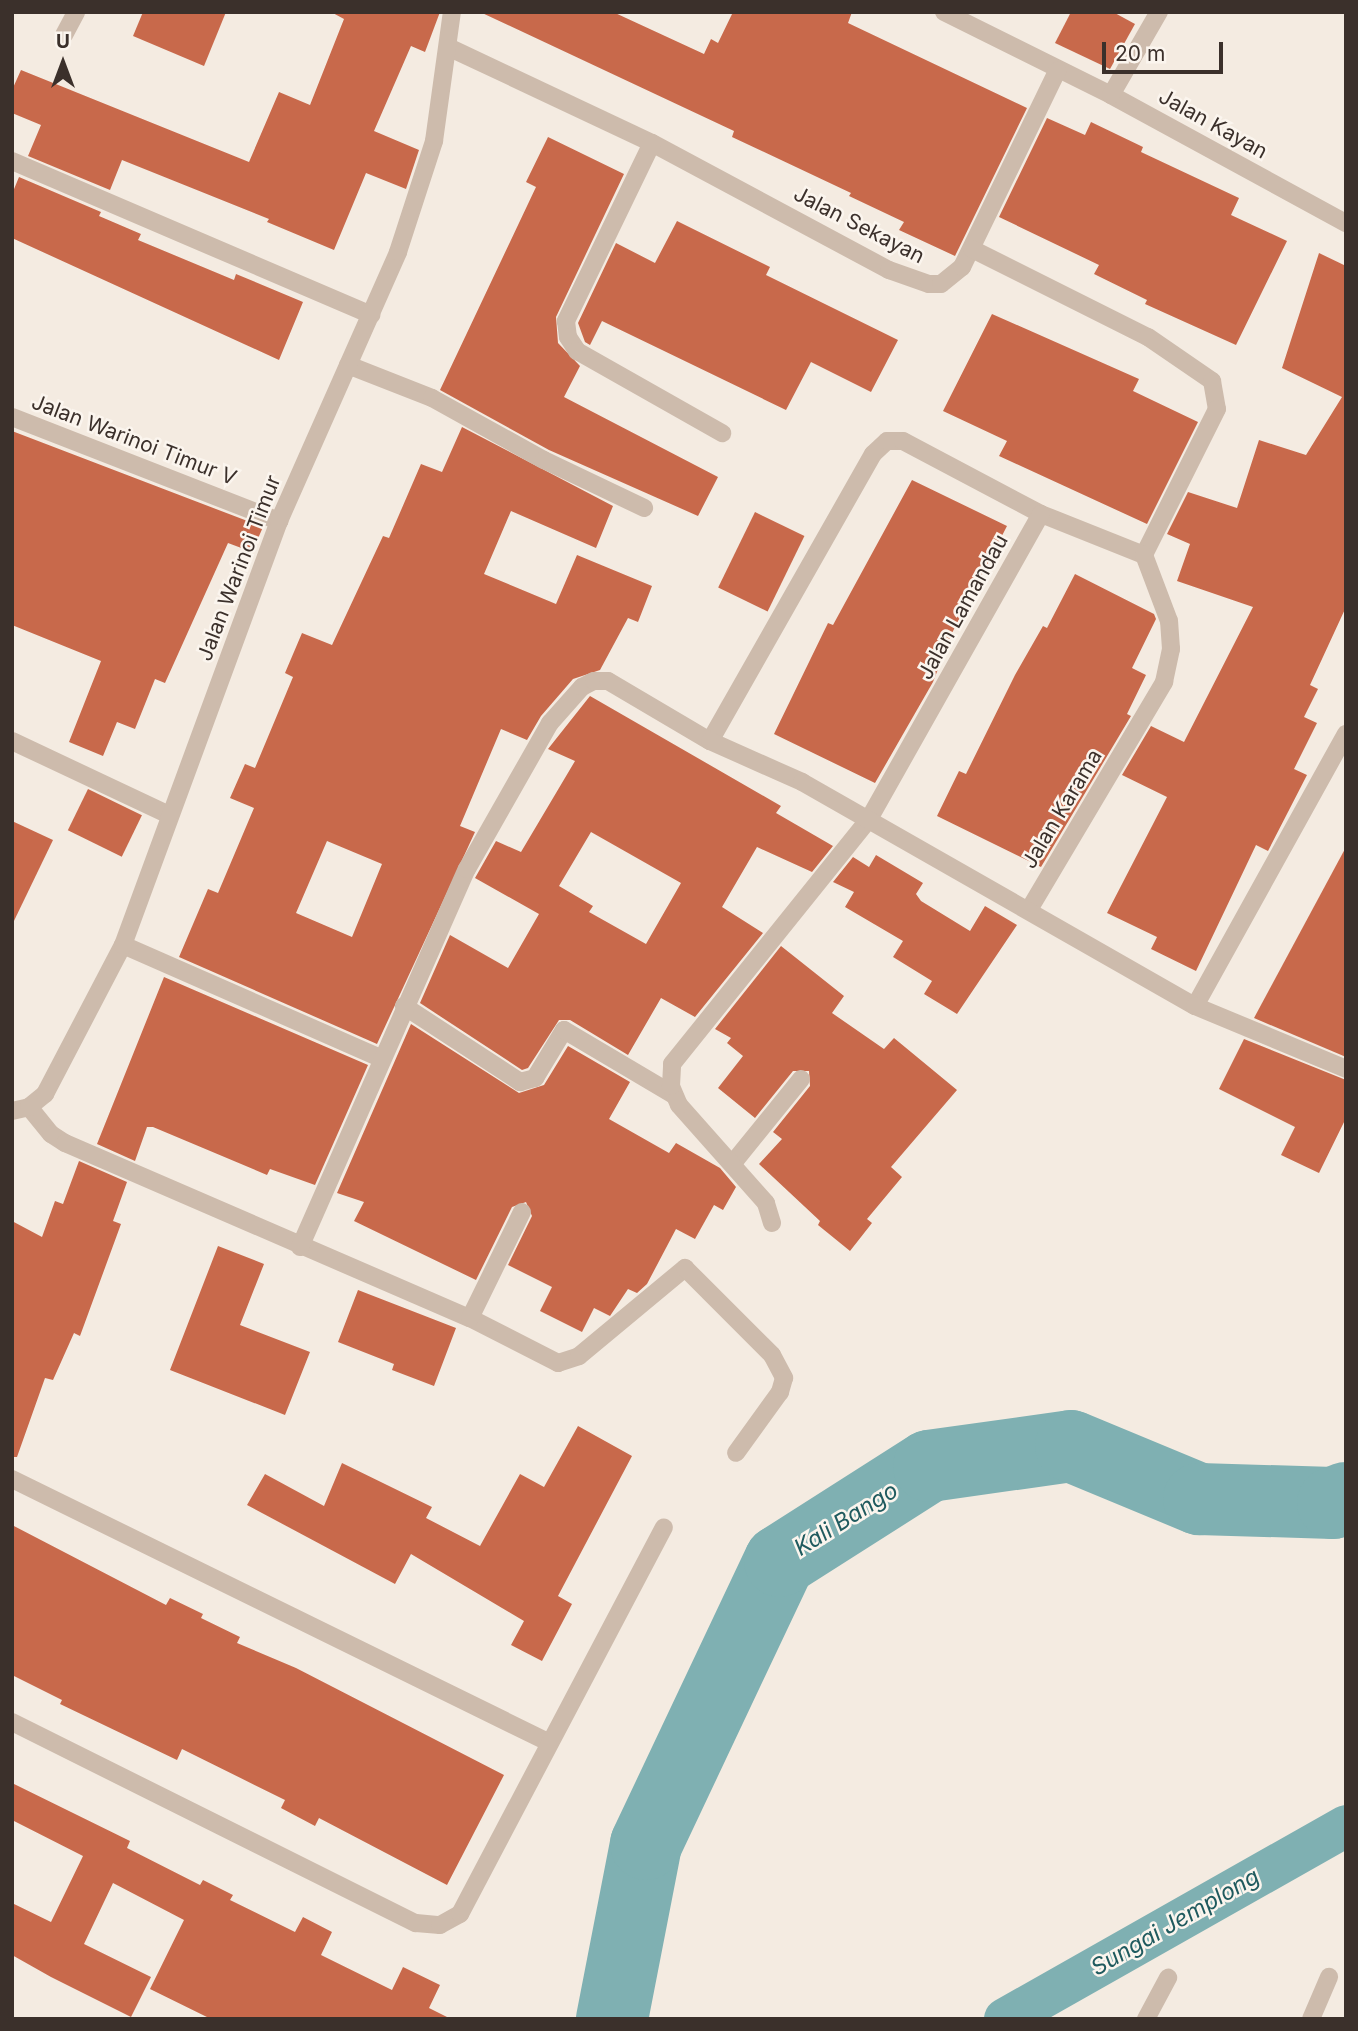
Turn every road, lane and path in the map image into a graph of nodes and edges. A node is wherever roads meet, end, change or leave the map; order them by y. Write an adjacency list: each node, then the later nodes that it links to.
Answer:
1 (76, 12): 5 (street)
2 (452, 12): 6 (street, Jalan Warinoi Timur)
3 (944, 12): 7 (street, Jalan Kayan)
4 (1159, 12): 8 (street)
5 (64, 35)
6 (448, 47): 9 (street, Jalan Sekayan); 13 (street, Jalan Warinoi Timur)
7 (1057, 71): 8 (street, Jalan Kayan); 12 (street)
8 (1111, 95): 11 (street, Jalan Kayan)
9 (652, 143): 12 (street, Jalan Sekayan); 16 (street)
10 (12, 161): 13 (street)
11 (1346, 223)
12 (972, 249): 20 (street)
13 (371, 315): 14 (street, Jalan Warinoi Timur)
14 (348, 365): 17 (street); 19 (street, Jalan Warinoi Timur)
15 (12, 417): 19 (street, Jalan Warinoi Timur V)
16 (722, 433)
17 (644, 508)
18 (1041, 514): 20 (street); 23 (street); 25 (street, Jalan Lamandau)
19 (279, 521): 24 (street, Jalan Warinoi Timur)
20 (1144, 555): 26 (street, Jalan Karama)
21 (1346, 734): 29 (street)
22 (12, 741): 24 (street)
23 (710, 741): 25 (street); 28 (street)
24 (169, 815): 27 (street, Jalan Warinoi Timur)
25 (869, 819): 26 (street); 33 (street, Jalan Lamandau)
26 (1030, 908): 29 (street)
27 (123, 945): 30 (street); 34 (street, Jalan Warinoi Timur)
28 (404, 1006): 30 (street); 33 (street)
29 (1195, 1006): 31 (street)
30 (380, 1058): 38 (street)
31 (1346, 1069)
32 (801, 1079): 35 (street)
33 (674, 1095): 35 (street)
34 (20, 1109): 38 (street)
35 (733, 1163): 37 (street)
36 (522, 1212): 39 (street)
37 (772, 1223)
38 (300, 1247): 39 (street)
39 (470, 1318): 40 (street)
40 (736, 1453)
41 (12, 1479): 44 (street)
42 (664, 1527): 44 (street)
43 (12, 1722): 44 (street)
44 (548, 1742)
45 (1329, 1977): 48 (street)
46 (1168, 1978): 47 (street)
47 (1146, 2019)
48 (1311, 2019)

